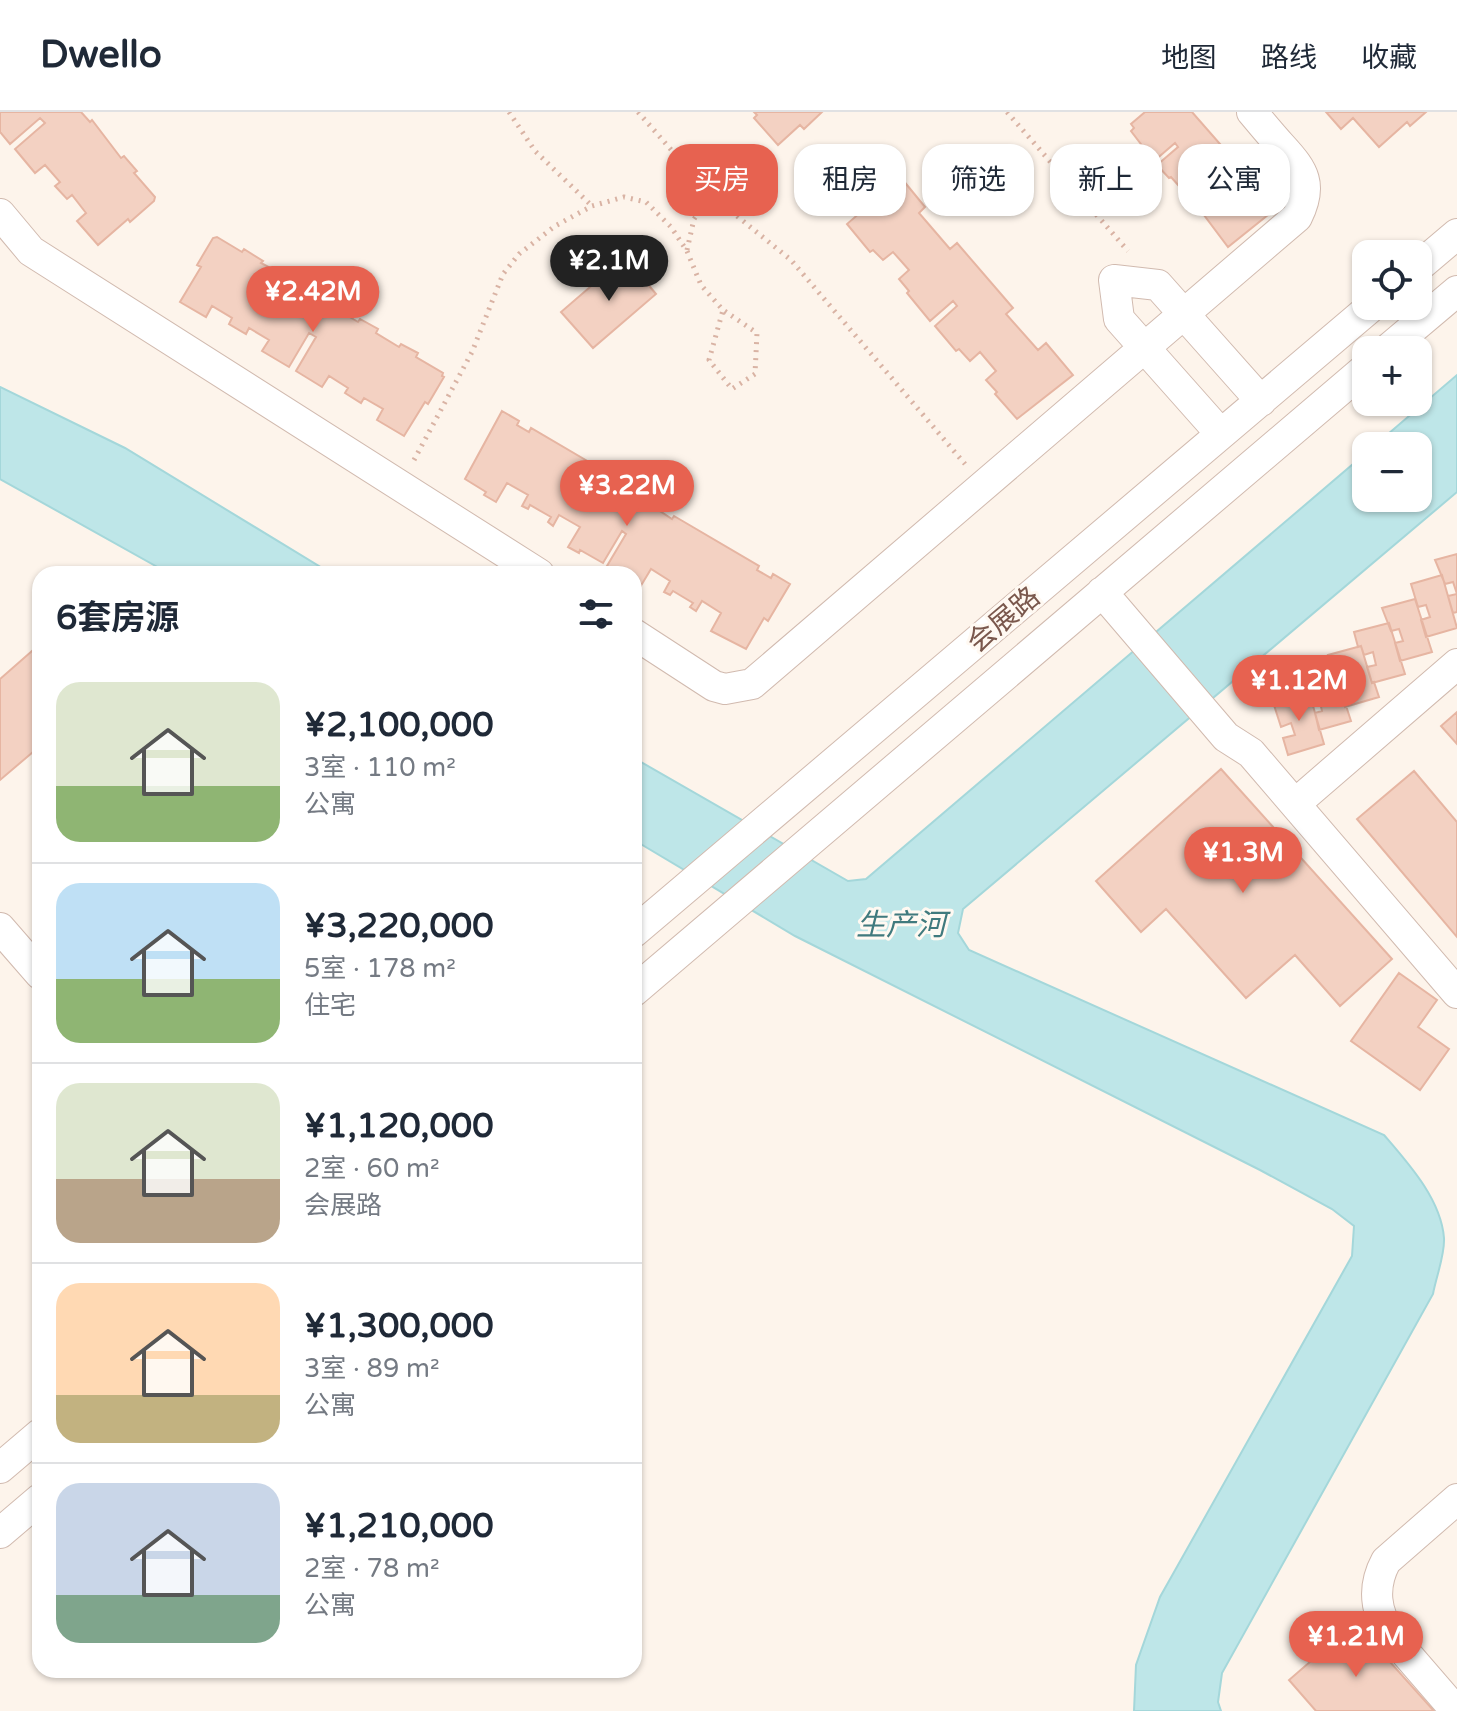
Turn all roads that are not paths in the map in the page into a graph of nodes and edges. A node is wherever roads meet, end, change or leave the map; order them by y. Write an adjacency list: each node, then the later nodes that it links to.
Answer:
1 (1252, 112): 6 (street)
2 (0, 214): 13 (street)
3 (1457, 234): 4 (street)
4 (1432, 255)
5 (1457, 291): 8 (street)
6 (1185, 315): 9 (street); 9 (street); 11 (street)
7 (1356, 320): 11 (street, 会展路)
8 (1404, 336)
9 (1145, 349): 12 (street); 15 (street)
10 (1352, 380): 14 (street, 会展路)
11 (1261, 401): 12 (street, 会展路)
12 (1221, 434): 18 (street, 会展路)
13 (526, 566)
14 (1102, 592): 17 (street); 21 (street, 会展路)
15 (642, 639)
16 (1457, 664): 17 (street)
17 (1295, 804): 22 (street)
18 (642, 925)
19 (0, 928): 20 (street)
20 (32, 965)
21 (642, 984)
22 (1457, 993)
23 (32, 1441): 24 (street)
24 (0, 1468)
25 (1457, 1499): 28 (street)
26 (32, 1506): 27 (street)
27 (0, 1533)
28 (1456, 1711)

